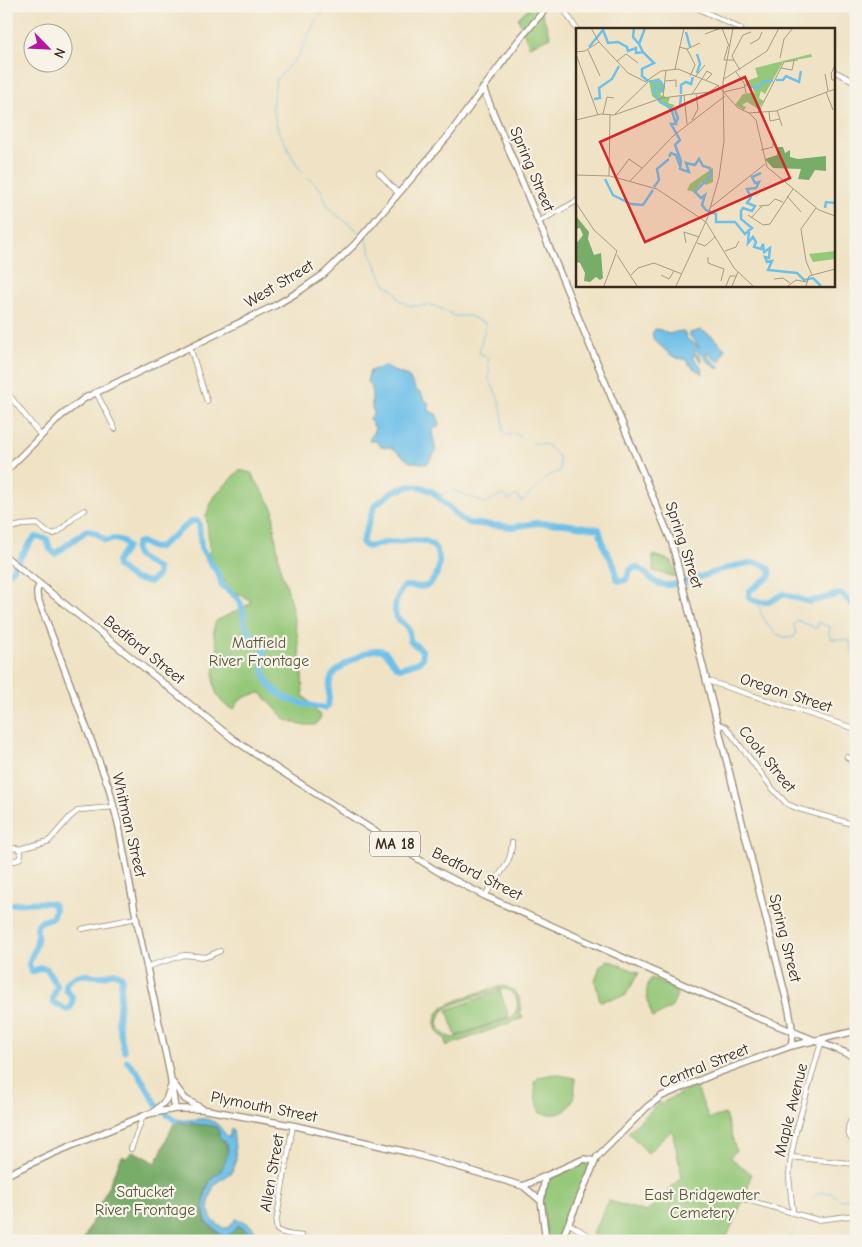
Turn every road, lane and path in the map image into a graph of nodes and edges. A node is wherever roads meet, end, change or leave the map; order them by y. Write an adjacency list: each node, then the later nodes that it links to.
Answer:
1 (548, 6): 8 (main road, West Street)
2 (562, 6): 4 (street)
3 (693, 6): 5 (street)
4 (576, 28)
5 (739, 28)
6 (834, 71): 7 (street)
7 (856, 82)
8 (483, 88): 10 (main road, West Street); 12 (main road, Spring Street)
9 (379, 173): 10 (street)
10 (398, 193): 13 (main road, West Street)
11 (576, 202): 12 (street)
12 (540, 221): 24 (main road, Spring Street)
13 (190, 347): 15 (main road, West Street); 16 (street)
14 (6, 391): 18 (street)
15 (96, 392): 17 (street); 18 (main road, West Street)
16 (207, 401)
17 (115, 429)
18 (41, 436): 19 (main road, West Street)
19 (6, 471)
20 (85, 510): 21 (street)
21 (6, 529)
22 (6, 556): 23 (main road, Bedford Street / MA 18)
23 (40, 584): 29 (main road, Whitman Street); 33 (main road, Bedford Street / MA 18)
24 (708, 681): 25 (main road, Spring Street); 26 (street, Oregon Street)
25 (718, 724): 30 (street, Cook Street); 39 (main road, Spring Street)
26 (856, 729)
27 (847, 757): 28 (street)
28 (856, 774)
29 (114, 807): 32 (street); 34 (main road, Whitman Street)
30 (856, 825)
31 (512, 842): 33 (street)
32 (19, 849)
33 (485, 896): 39 (main road, Bedford Street / MA 18)
34 (136, 918): 35 (street); 37 (main road, Whitman Street)
35 (82, 929)
36 (220, 952): 37 (street)
37 (146, 967): 44 (main road, Whitman Street)
38 (856, 1030): 40 (main road, Central Street)
39 (792, 1032): 40 (main road, Bedford Street / MA 18); 42 (main road, Spring Street)
40 (812, 1040): 41 (main road, Bedford Street / MA 18); 42 (main road, Central Street)
41 (821, 1044): 43 (main road, Bedford Street / MA 18); 53 (street, Maple Avenue)
42 (791, 1046): 54 (main road, Central Street)
43 (856, 1057)
44 (172, 1082): 45 (main road); 46 (main road); 47 (main road, Whitman Street)
45 (160, 1108): 47 (main road, Plymouth Street); 49 (main road, Plymouth Street)
46 (202, 1109): 47 (main road, Plymouth Street); 50 (main road, Plymouth Street)
47 (173, 1110)
48 (856, 1114): 51 (street)
49 (143, 1116): 52 (street); 56 (main road, Plymouth Street)
50 (293, 1125): 58 (main road, Plymouth Street); 64 (street, Allen Street)
51 (856, 1144)
52 (131, 1149)
53 (791, 1157): 55 (street); 61 (street, Maple Avenue)
54 (595, 1161): 57 (main road); 63 (main road, Central Street)
55 (856, 1164)
56 (6, 1175)
57 (545, 1177): 58 (main road); 60 (main road)
58 (523, 1186): 60 (main road, Plymouth Street)
59 (744, 1199): 61 (street)
60 (541, 1201): 65 (main road)
61 (793, 1213): 62 (street)
62 (856, 1215)
63 (568, 1223): 66 (main road, Central Street); 67 (street)
64 (302, 1236)
65 (546, 1241)
66 (561, 1241)
67 (596, 1241)

